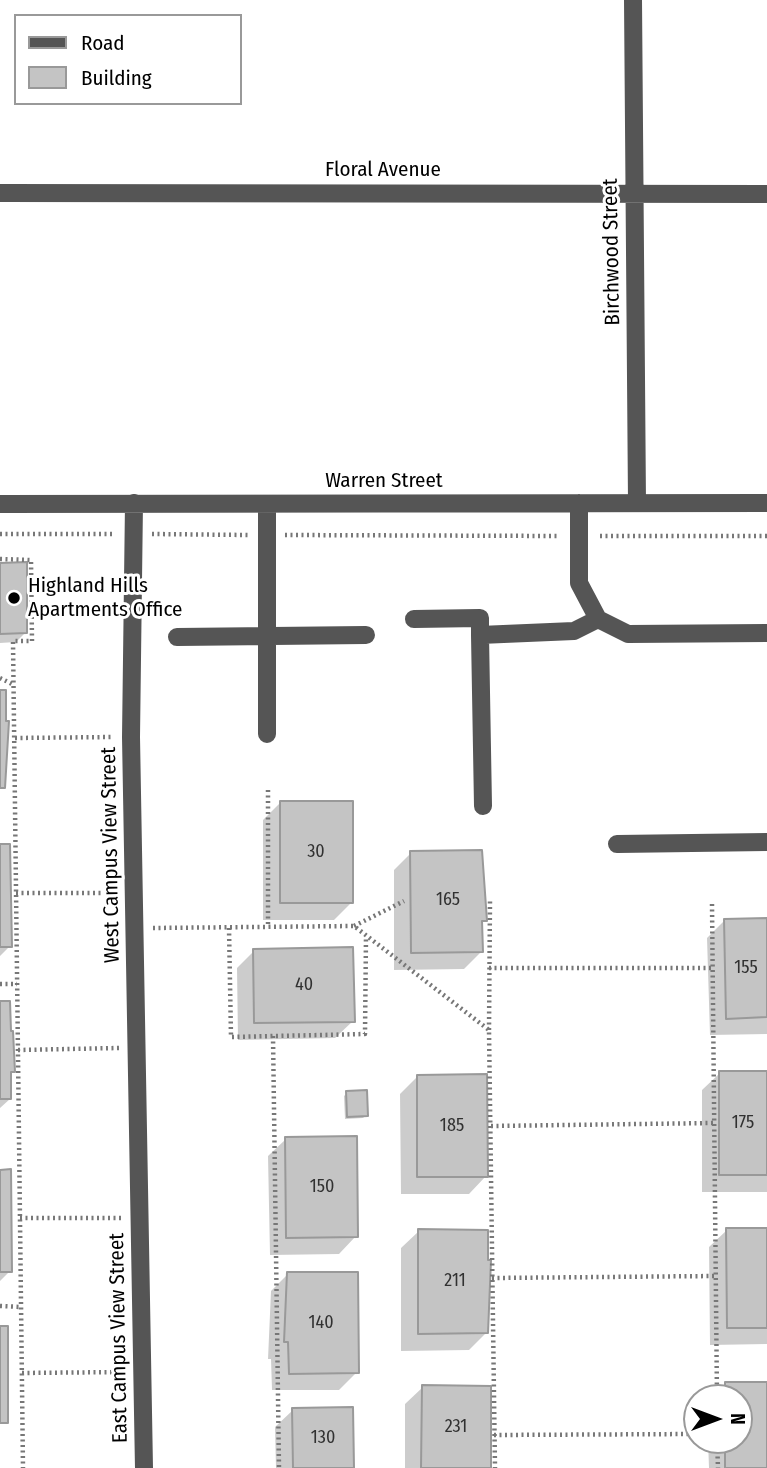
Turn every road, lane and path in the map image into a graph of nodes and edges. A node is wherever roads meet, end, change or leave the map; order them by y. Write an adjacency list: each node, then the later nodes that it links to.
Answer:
1 (633, 0): 2 (street, Birchwood Street)
2 (634, 192): 3 (street, Floral Avenue); 4 (street, Floral Avenue); 7 (street, Birchwood Street)
3 (0, 194)
4 (767, 194)
5 (134, 503): 9 (street, Warren Street); 10 (street, Warren Street); 12 (street, West Campus View Street)
6 (579, 503): 7 (street, Warren Street); 10 (street, Warren Street); 14 (street)
7 (637, 503): 8 (street, Warren Street)
8 (767, 503)
9 (0, 504)
10 (267, 504): 13 (street)
11 (0, 534): 12 (path)
12 (134, 534): 13 (path); 27 (street, West Campus View Street)
13 (267, 535): 14 (path); 20 (street)
14 (579, 536): 15 (path); 18 (street)
15 (767, 536)
16 (0, 559): 25 (path)
17 (414, 619): 22 (street)
18 (598, 620): 19 (street); 22 (street)
19 (767, 633)
20 (267, 635): 21 (street); 23 (street); 26 (street)
21 (366, 635)
22 (480, 635): 30 (street)
23 (177, 637)
24 (0, 678): 25 (path)
25 (14, 685): 28 (path)
26 (267, 734)
27 (131, 737): 28 (path); 34 (street, West Campus View Street)
28 (15, 738): 33 (path)
29 (268, 790): 39 (path)
30 (483, 806)
31 (767, 842): 32 (street)
32 (617, 844)
33 (16, 893): 34 (path); 46 (path)
34 (134, 893): 41 (street, West Campus View Street)
35 (490, 900): 43 (path)
36 (404, 901): 38 (path)
37 (712, 904): 44 (path)
38 (354, 926): 39 (path); 42 (path)
39 (268, 927): 40 (path)
40 (229, 928): 41 (path); 48 (path)
41 (135, 929): 49 (street, West Campus View Street)
42 (366, 936): 47 (path); 48 (path)
43 (489, 968): 44 (path); 47 (path)
44 (712, 968): 51 (path)
45 (0, 984): 46 (path)
46 (18, 984): 50 (path)
47 (489, 1030): 52 (path)
48 (273, 1036): 66 (path)
49 (137, 1047): 50 (path); 53 (street, West Campus View Street)
50 (18, 1050): 54 (path)
51 (714, 1123): 52 (path); 55 (path)
52 (491, 1126): 56 (path)
53 (140, 1213): 54 (path); 59 (street, East Campus View Street)
54 (20, 1218): 58 (path)
55 (716, 1276): 56 (path); 61 (path)
56 (492, 1278): 63 (path)
57 (0, 1306): 58 (path)
58 (21, 1307): 60 (path)
59 (143, 1372): 60 (path); 65 (street, East Campus View Street)
60 (22, 1373): 64 (path)
61 (717, 1384)
62 (683, 1434): 63 (path)
63 (494, 1435): 67 (path)
64 (23, 1468)
65 (144, 1468)
66 (279, 1468)
67 (495, 1468)

